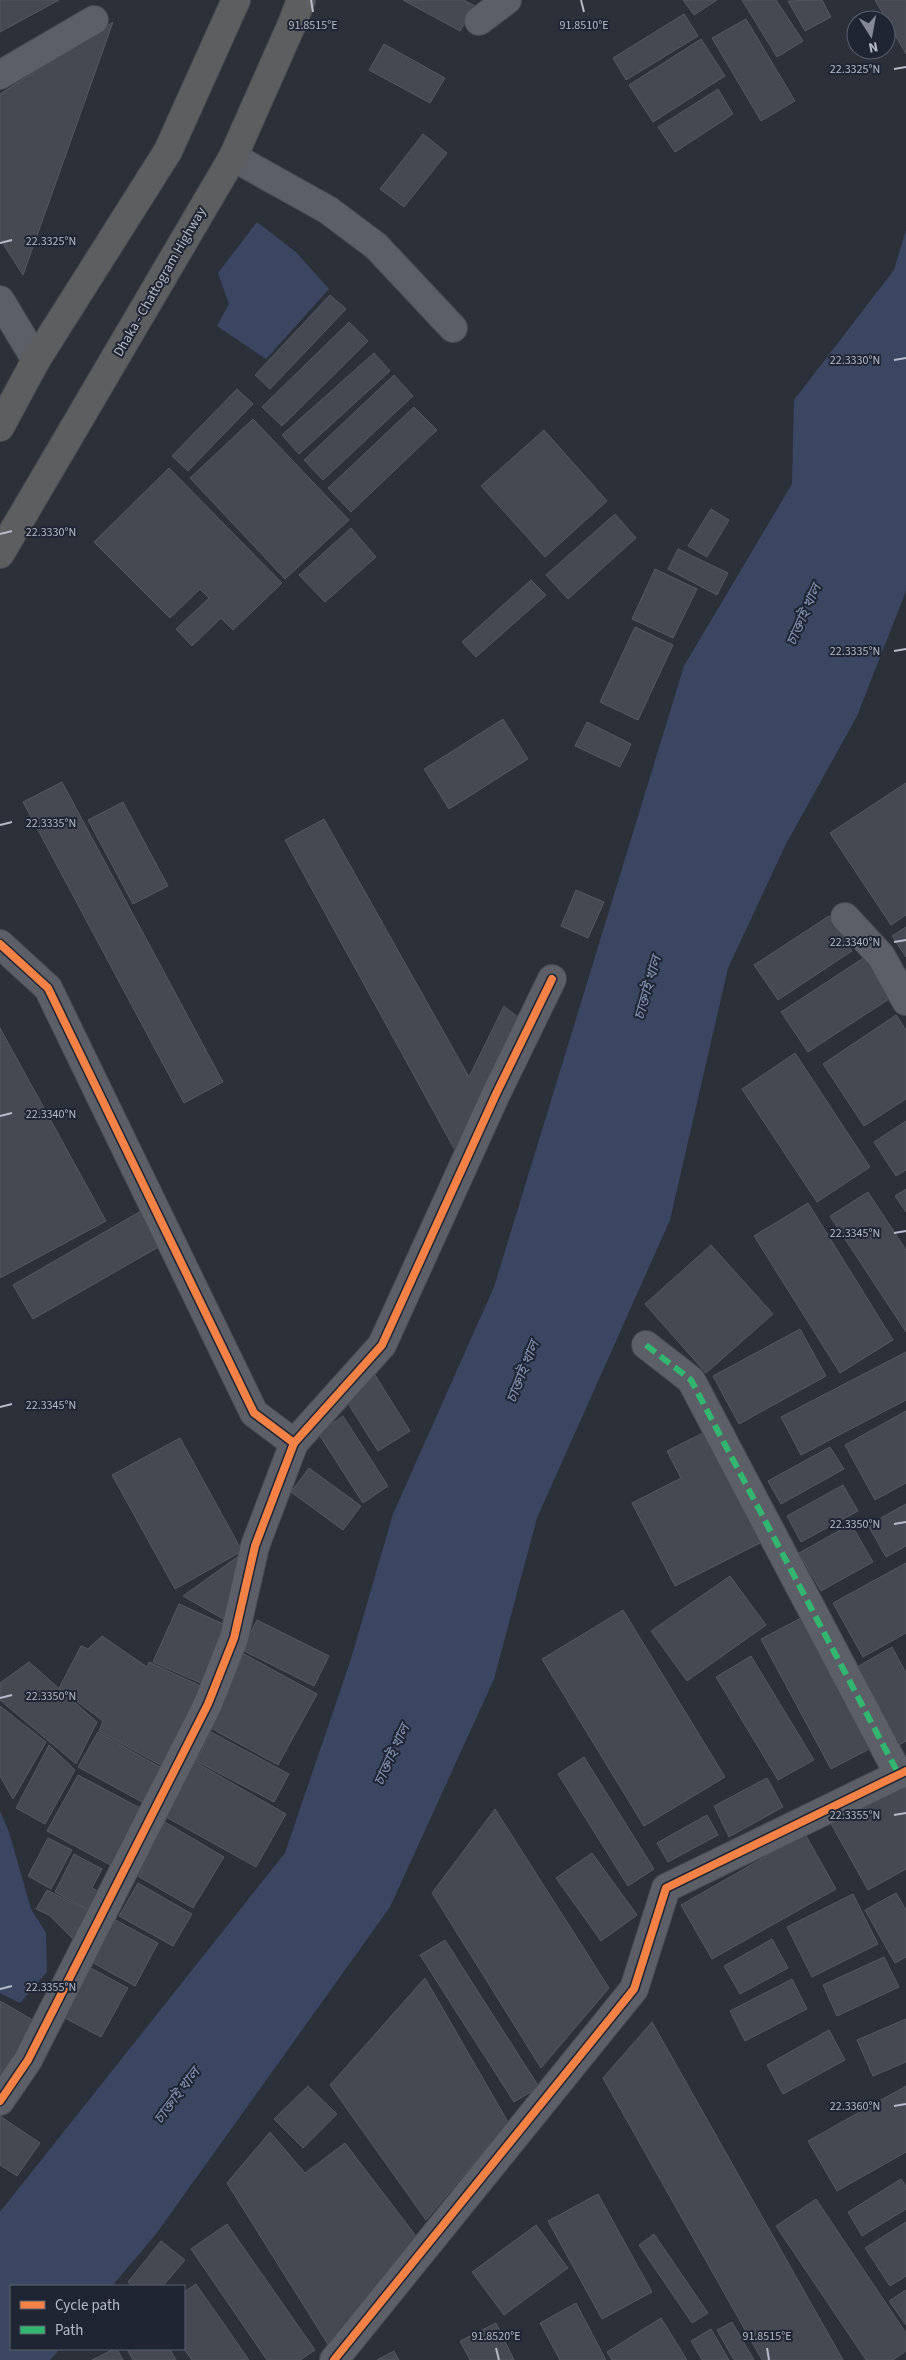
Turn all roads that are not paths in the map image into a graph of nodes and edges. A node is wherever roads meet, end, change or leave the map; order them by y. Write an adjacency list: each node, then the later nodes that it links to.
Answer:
1 (236, 0): 10 (highway)
2 (301, 0): 7 (highway, Dhaka - Chattogram Highway)
3 (507, 0): 5 (street)
4 (94, 20): 6 (street)
5 (479, 20)
6 (0, 75)
7 (233, 157): 9 (street); 12 (highway, Dhaka - Chattogram Highway)
8 (0, 300): 10 (street)
9 (453, 328)
10 (36, 360): 11 (highway)
11 (0, 426)
12 (0, 554)
13 (845, 917): 16 (street)
14 (0, 944): 18 (street)
15 (552, 980): 18 (street)
16 (906, 1000)
17 (646, 1345): 19 (street)
18 (294, 1443): 20 (street)
19 (902, 1773): 21 (street)
20 (0, 2101)
21 (334, 2360)

